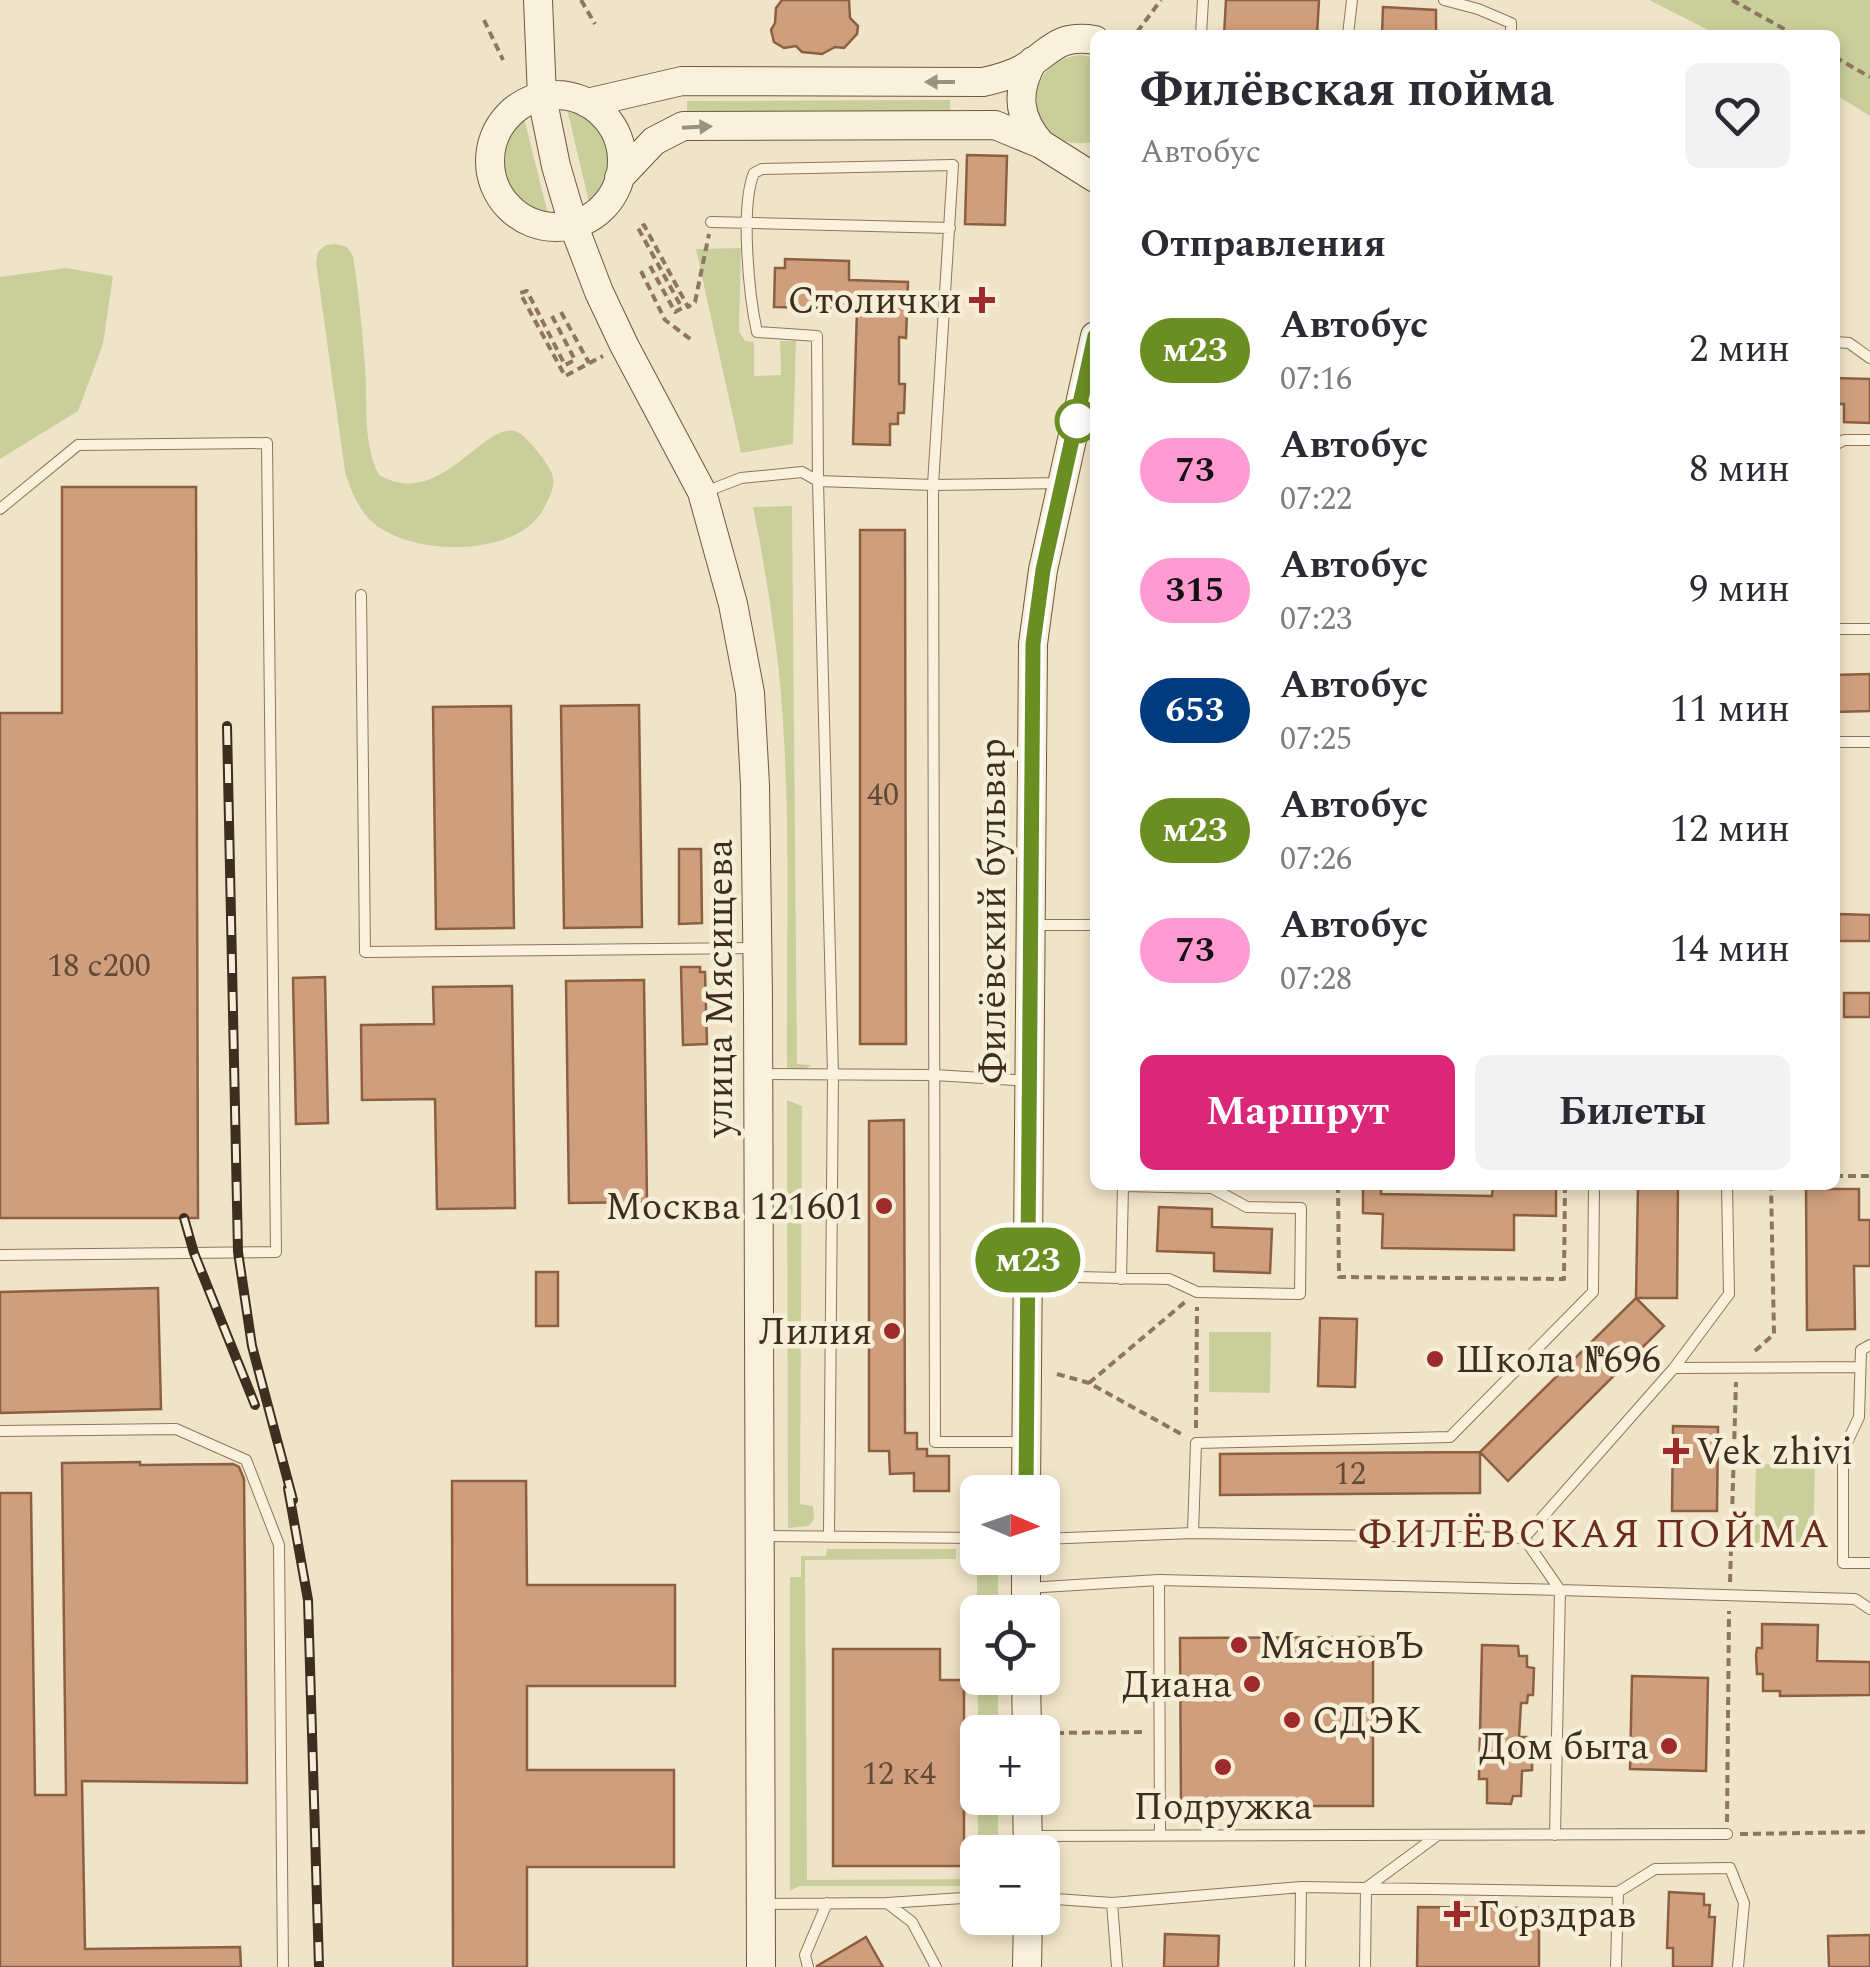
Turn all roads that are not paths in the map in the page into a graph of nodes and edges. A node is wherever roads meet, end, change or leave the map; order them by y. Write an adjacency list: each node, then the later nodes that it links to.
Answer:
1 (538, 0): 10 (street, улица Мясищева)
2 (1204, 0): 5 (lane)
3 (1352, 0): 6 (lane)
4 (1444, 0): 7 (lane)
5 (1201, 30)
6 (1349, 30)
7 (1511, 30)
8 (1090, 40): 9 (street)
9 (1033, 61): 11 (street, one-way to 11); 12 (street)
10 (542, 96): 11 (street); 18 (street, улица Мясищева); 18 (street)
11 (587, 103): 15 (street)
12 (1050, 150): 13 (street); 14 (street); 15 (street, one-way to 12)
13 (1090, 157)
14 (1090, 175)
15 (619, 178): 18 (street)
16 (711, 222): 17 (lane)
17 (748, 223): 19 (lane); 19 (lane); 26 (lane)
18 (573, 224): 29 (street, улица Мясищева)
19 (950, 228): 28 (lane)
20 (1840, 342): 21 (lane)
21 (1870, 358)
22 (1090, 386): 23 (street, Филёвский бульвар)
23 (1087, 416): 27 (street, Филёвский бульвар)
24 (1870, 440): 25 (lane)
25 (1840, 442)
26 (818, 481): 28 (lane); 29 (lane); 40 (lane)
27 (1062, 483): 28 (lane); 36 (street, Филёвский бульвар)
28 (933, 484): 41 (lane)
29 (702, 492): 38 (street, улица Мясищева)
30 (0, 508): 47 (lane)
31 (361, 595): 38 (lane)
32 (1840, 628): 33 (lane)
33 (1870, 629)
34 (1840, 742): 35 (lane)
35 (1870, 742)
36 (1030, 925): 37 (lane); 42 (street, Филёвский бульвар)
37 (1090, 925)
38 (757, 948): 39 (street, улица Мясищева)
39 (758, 1074): 40 (lane); 58 (street, улица Мясищева)
40 (833, 1075): 41 (lane); 57 (lane)
41 (935, 1075): 42 (lane); 54 (lane)
42 (1029, 1081): 48 (street, Филёвский бульвар)
43 (1123, 1190): 49 (lane)
44 (1216, 1190): 49 (lane)
45 (1594, 1190): 56 (lane)
46 (1727, 1190): 52 (lane)
47 (0, 1255)
48 (1028, 1276): 49 (lane); 54 (street, Филёвский бульвар)
49 (1121, 1279)
50 (1870, 1345): 51 (lane)
51 (1860, 1367): 52 (lane); 62 (lane)
52 (1674, 1368): 61 (lane)
53 (0, 1431): 82 (lane)
54 (1026, 1442): 55 (street, Филёвский бульвар)
55 (1026, 1475)
56 (1194, 1532): 60 (lane); 61 (lane)
57 (829, 1534): 58 (lane); 59 (lane)
58 (758, 1536): 80 (street, улица Мясищева)
59 (960, 1538)
60 (1060, 1538)
61 (1524, 1538): 64 (lane)
62 (1870, 1563)
63 (1159, 1580): 64 (lane); 65 (lane); 70 (lane)
64 (1560, 1590): 66 (lane); 67 (lane)
65 (1059, 1595)
66 (1870, 1609)
67 (1555, 1834): 68 (lane); 69 (lane)
68 (1727, 1834)
69 (1438, 1835): 70 (lane); 73 (lane)
70 (1160, 1836): 71 (lane)
71 (1060, 1842)
72 (1301, 1887): 73 (lane); 77 (lane); 88 (lane)
73 (1366, 1888): 74 (lane); 89 (lane)
74 (1618, 1892): 90 (lane); 91 (lane)
75 (960, 1899): 79 (lane)
76 (1060, 1899): 77 (lane)
77 (1112, 1902): 87 (lane)
78 (827, 1903): 79 (lane); 80 (lane); 84 (lane)
79 (888, 1903): 85 (lane)
80 (761, 1904): 83 (street, улица Мясищева)
81 (1028, 1935): 86 (street)
82 (283, 1967)
83 (761, 1967)
84 (808, 1967)
85 (936, 1967)
86 (1028, 1967)
87 (1117, 1967)
88 (1300, 1967)
89 (1365, 1967)
90 (1616, 1967)
91 (1738, 1967)

